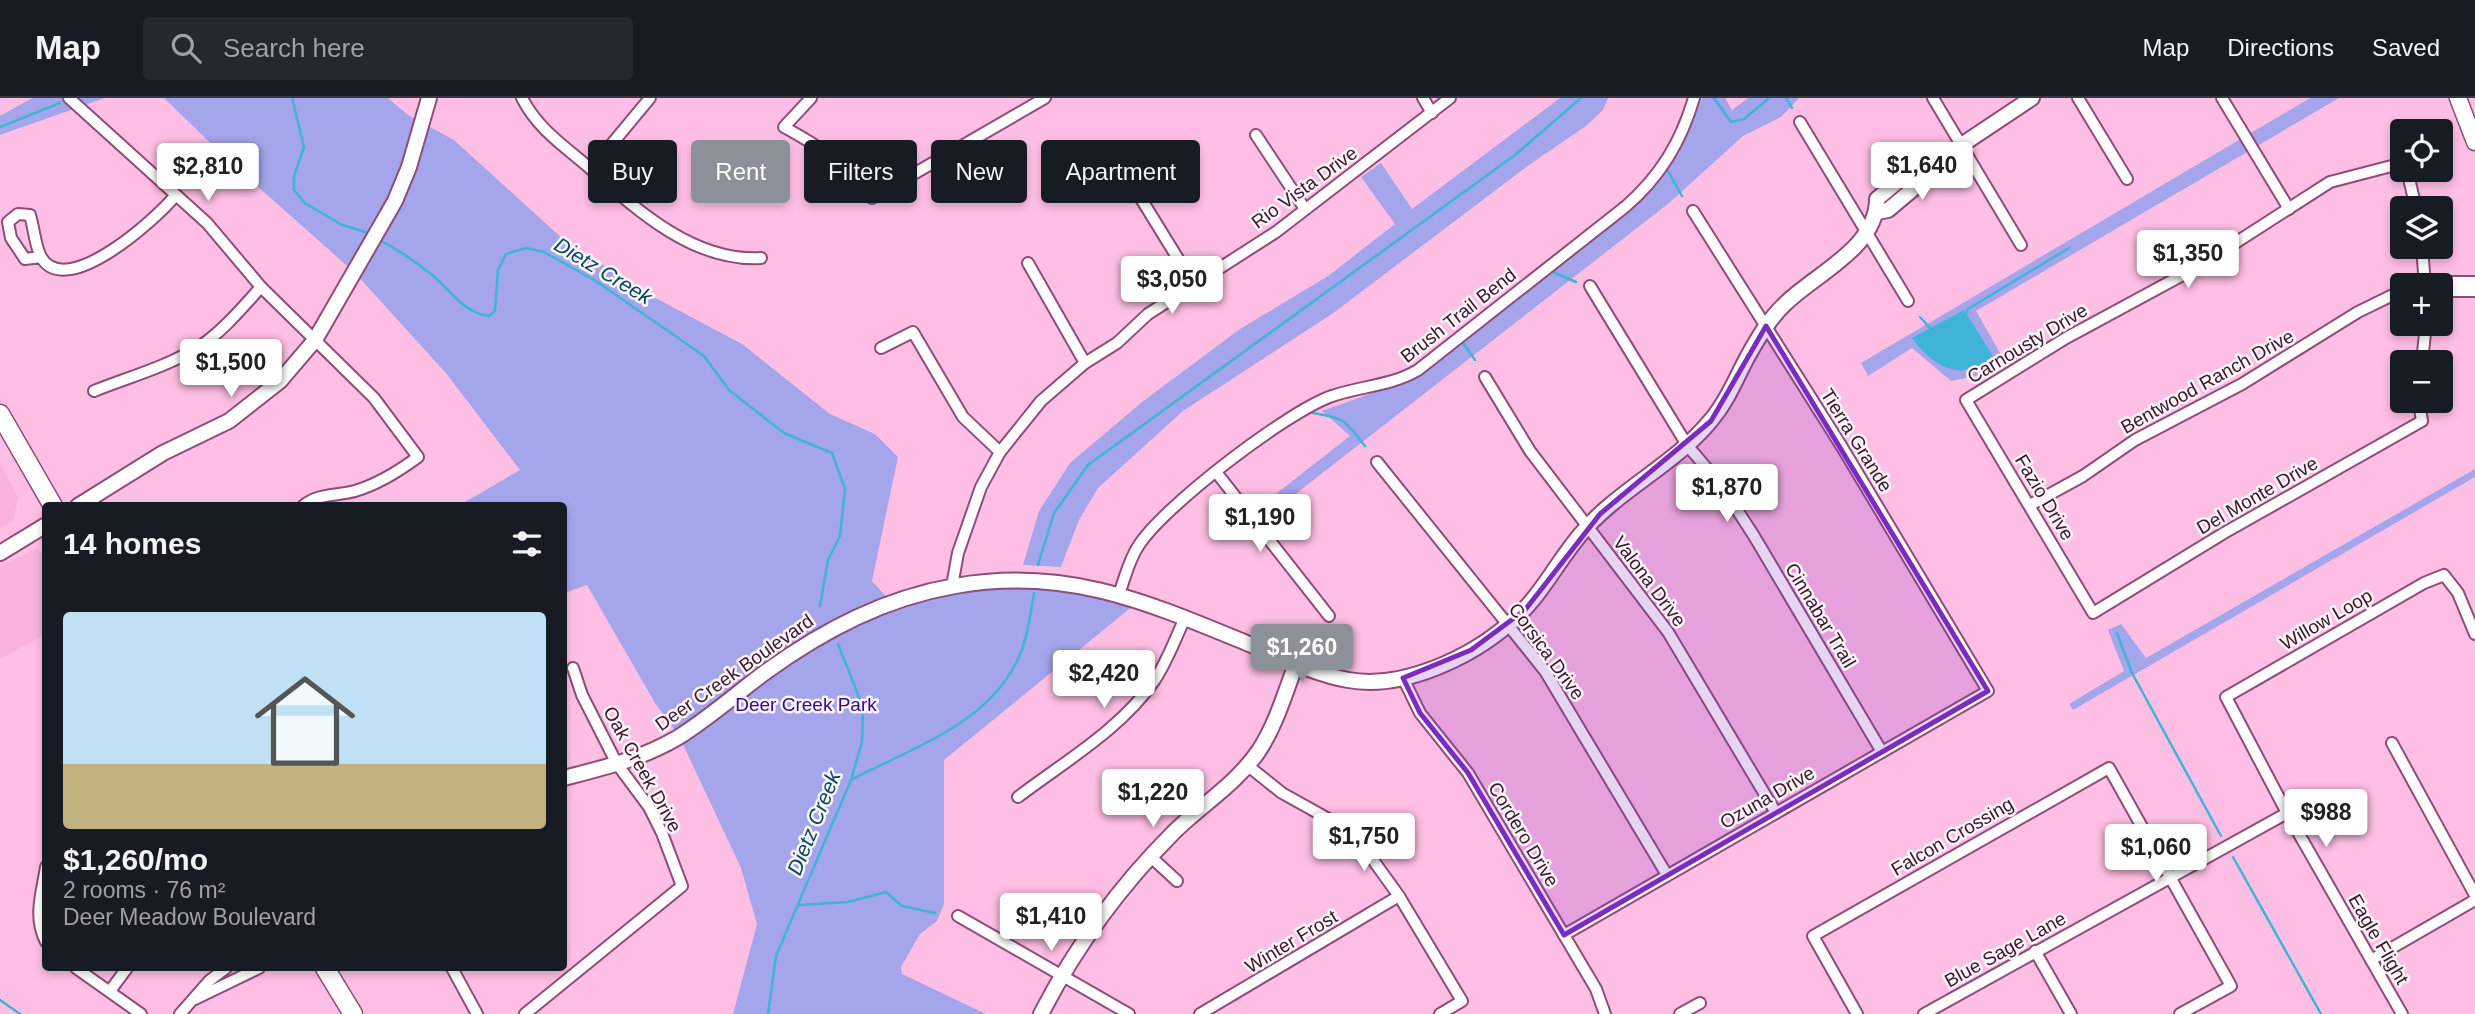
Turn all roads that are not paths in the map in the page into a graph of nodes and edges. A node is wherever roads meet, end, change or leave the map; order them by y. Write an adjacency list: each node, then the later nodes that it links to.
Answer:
1 (69, 98): 24 (street)
2 (429, 98): 45 (street)
3 (522, 98): 21 (street)
4 (650, 98): 18 (street)
5 (811, 98): 6 (street)
6 (1045, 98)
7 (1423, 98): 15 (street)
8 (1450, 98): 15 (street, Rio Vista Drive)
9 (1694, 98): 56 (street, Brush Trail Bend)
10 (1933, 98): 20 (street)
11 (2032, 98): 20 (street, Deer Creek Boulevard)
12 (2078, 98): 23 (street)
13 (2222, 98): 28 (street)
14 (2458, 98): 19 (main road)
15 (1432, 113): 27 (street, Rio Vista Drive)
16 (1800, 122): 30 (street)
17 (1256, 135): 27 (street)
18 (615, 140)
19 (2475, 142)
20 (1962, 147): 30 (street, Deer Creek Boulevard); 31 (street)
21 (588, 167)
22 (2390, 167): 28 (street, Carnousty Drive)
23 (2127, 179)
24 (175, 197): 32 (street); 39 (street)
25 (630, 203): 33 (street)
26 (1144, 203): 37 (street)
27 (1305, 209): 37 (street, Rio Vista Drive)
28 (2289, 209): 50 (street, Carnousty Drive)
29 (1693, 211): 44 (street, Tierra Grande)
30 (1867, 229): 43 (street); 44 (street, Deer Creek Boulevard)
31 (2021, 245)
32 (41, 257)
33 (761, 258)
34 (1028, 263): 47 (street)
35 (2453, 282): 36 (street)
36 (2475, 282)
37 (1193, 283): 47 (street, Rio Vista Drive)
38 (1590, 286): 53 (street, Cinnabar Trail)
39 (261, 287): 45 (street); 49 (street)
40 (2453, 291): 41 (street)
41 (2475, 291)
42 (2390, 296): 60 (street, Bentwood Ranch Drive)
43 (1908, 300)
44 (1766, 326): 53 (street, Deer Creek Boulevard); 74 (street, Tierra Grande)
45 (315, 340): 58 (street); 59 (street)
46 (881, 348): 54 (street)
47 (1085, 363): 54 (street, Rio Vista Drive)
48 (1485, 377): 62 (street, Valona Drive)
49 (94, 391)
50 (1966, 400): 60 (street, Fazio Drive)
51 (2421, 413): 66 (street, Del Monte Drive)
52 (0, 414): 57 (main road)
53 (1687, 445): 62 (street, Deer Creek Boulevard); 77 (street, Cinnabar Trail)
54 (1000, 452): 64 (street, Rio Vista Drive)
55 (1377, 462): 69 (street, Corsica Drive)
56 (1216, 472): 65 (street, Brush Trail Bend); 67 (street)
57 (51, 502)
58 (84, 502)
59 (310, 502)
60 (2030, 505): 66 (street, Fazio Drive)
61 (42, 528): 63 (street)
62 (1587, 528): 69 (street, Deer Creek Boulevard); 82 (street, Valona Drive)
63 (0, 553)
64 (952, 586): 65 (street, Deer Creek Boulevard); 78 (street, Deer Creek Boulevard)
65 (1119, 594): 68 (street, Deer Creek Boulevard)
66 (2093, 613)
67 (1329, 616)
68 (1185, 618): 71 (street, Deer Creek Boulevard); 81 (street)
69 (1508, 626): 73 (street, Deer Creek Boulevard); 85 (street, Corsica Drive)
70 (2475, 634): 75 (street, Willow Loop)
71 (1296, 663): 73 (street, Deer Creek Boulevard); 79 (street)
72 (573, 668): 78 (street, Oak Creek Drive)
73 (1403, 678): 94 (street, Cordero Drive)
74 (1988, 691): 77 (street, Ozuna Drive)
75 (2226, 697): 83 (street, Eagle Flight)
76 (2392, 743): 89 (street)
77 (1882, 752): 82 (street, Ozuna Drive)
78 (617, 764): 80 (street, Deer Creek Boulevard); 111 (street, Oak Creek Drive)
79 (1247, 765): 84 (street); 90 (street)
80 (567, 777)
81 (1018, 797)
82 (1776, 813): 85 (street, Ozuna Drive)
83 (2287, 813): 86 (street, Blue Sage Lane); 96 (street, Eagle Flight)
84 (1151, 857): 87 (street); 103 (street)
85 (1667, 875): 94 (street, Ozuna Drive)
86 (2171, 878): 95 (street, Blue Sage Lane); 118 (street, Falcon Crossing); 121 (street)
87 (1177, 881)
88 (42, 889): 93 (street)
89 (2475, 895)
90 (1399, 896): 114 (street, Winter Frost); 115 (street)
91 (2475, 900): 96 (street)
92 (958, 916): 103 (street)
93 (42, 933)
94 (1564, 935): 116 (street, Cordero Drive)
95 (2035, 951): 119 (street, Blue Sage Lane); 120 (street)
96 (2371, 960): 122 (street, Eagle Flight)
97 (81, 971): 104 (street)
98 (125, 971): 104 (street)
99 (222, 971): 105 (street)
100 (253, 971): 105 (street)
101 (327, 971): 109 (main road)
102 (454, 971): 110 (street)
103 (1061, 977): 112 (street); 113 (street)
104 (110, 990): 107 (street)
105 (195, 999): 108 (street)
106 (1700, 1003): 117 (street)
107 (141, 1014)
108 (180, 1014)
109 (353, 1014)
110 (477, 1014)
111 (525, 1014)
112 (1041, 1014)
113 (1129, 1014)
114 (1200, 1014)
115 (1440, 1014)
116 (1605, 1014)
117 (1680, 1014)
118 (1857, 1014)
119 (1924, 1014)
120 (2071, 1014)
121 (2180, 1014)
122 (2402, 1014)

